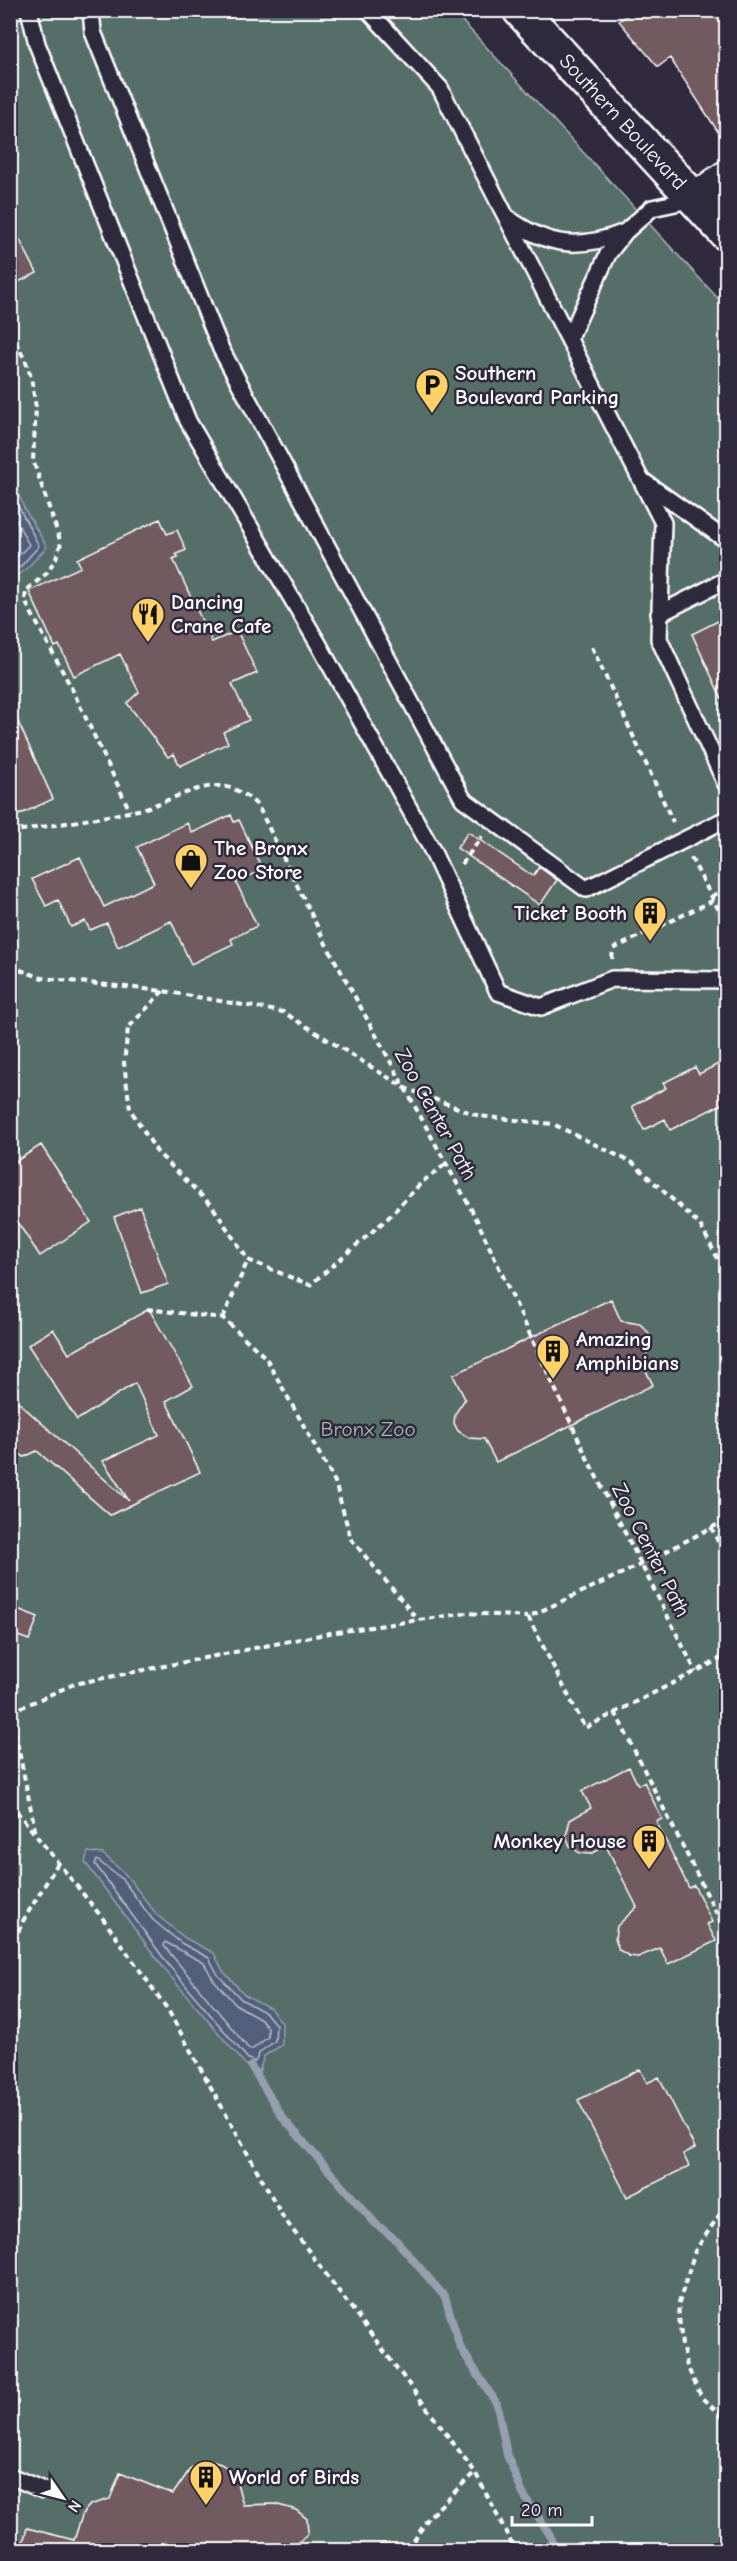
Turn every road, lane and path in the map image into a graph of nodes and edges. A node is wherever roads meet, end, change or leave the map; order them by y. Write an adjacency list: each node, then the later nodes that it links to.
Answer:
1 (29, 10): 23 (lane)
2 (368, 10): 7 (lane)
3 (520, 10): 6 (main road, Southern Boulevard)
4 (91, 11): 20 (lane)
5 (726, 177): 6 (street)
6 (695, 199): 8 (lane); 9 (main road, Southern Boulevard)
7 (505, 216): 8 (lane); 11 (lane)
8 (626, 232): 11 (lane)
9 (726, 233)
10 (10, 333): 18 (path)
11 (569, 339): 12 (lane)
12 (640, 479): 13 (lane); 15 (lane)
13 (726, 540)
14 (726, 580): 15 (lane)
15 (659, 614): 17 (lane)
16 (592, 647): 22 (path)
17 (726, 784)
18 (130, 811): 21 (path, Zoo Center Path); 33 (path, Zoo Center Path)
19 (726, 819): 22 (lane)
20 (493, 821): 22 (lane); 23 (path)
21 (10, 832)
22 (682, 841): 25 (path)
23 (448, 884): 30 (lane)
24 (726, 889): 25 (path)
25 (713, 898): 26 (path); 30 (path)
26 (726, 916)
27 (10, 966): 28 (path)
28 (22, 970): 29 (path); 32 (path)
29 (10, 975)
30 (612, 979): 31 (lane)
31 (726, 980)
32 (163, 991): 33 (path); 35 (path)
33 (405, 1088): 34 (path, Zoo Center Path); 36 (path)
34 (446, 1164): 35 (path); 42 (path, Zoo Center Path)
35 (248, 1260): 38 (path)
36 (726, 1274)
37 (147, 1310): 38 (path)
38 (223, 1317): 44 (path)
39 (726, 1520): 40 (path)
40 (711, 1527): 41 (path); 42 (path)
41 (726, 1558)
42 (642, 1564): 43 (path); 46 (path, Zoo Center Path)
43 (528, 1617): 44 (path); 48 (path)
44 (418, 1620): 47 (path)
45 (726, 1656): 46 (path)
46 (696, 1672): 48 (path)
47 (11, 1712): 52 (path)
48 (615, 1712): 54 (path)
49 (10, 1803): 50 (path)
50 (19, 1813): 51 (path); 52 (path)
51 (10, 1818)
52 (36, 1834): 53 (path)
53 (58, 1863): 55 (path); 58 (path)
54 (726, 1932)
55 (10, 1951)
56 (726, 2205): 57 (path)
57 (726, 2420)
58 (475, 2472): 64 (path); 65 (path)
59 (10, 2476): 60 (lane)
60 (43, 2490)
61 (298, 2545): 63 (path)
62 (726, 2547): 66 (path)
63 (303, 2550)
64 (408, 2550)
65 (515, 2550)
66 (706, 2550)

